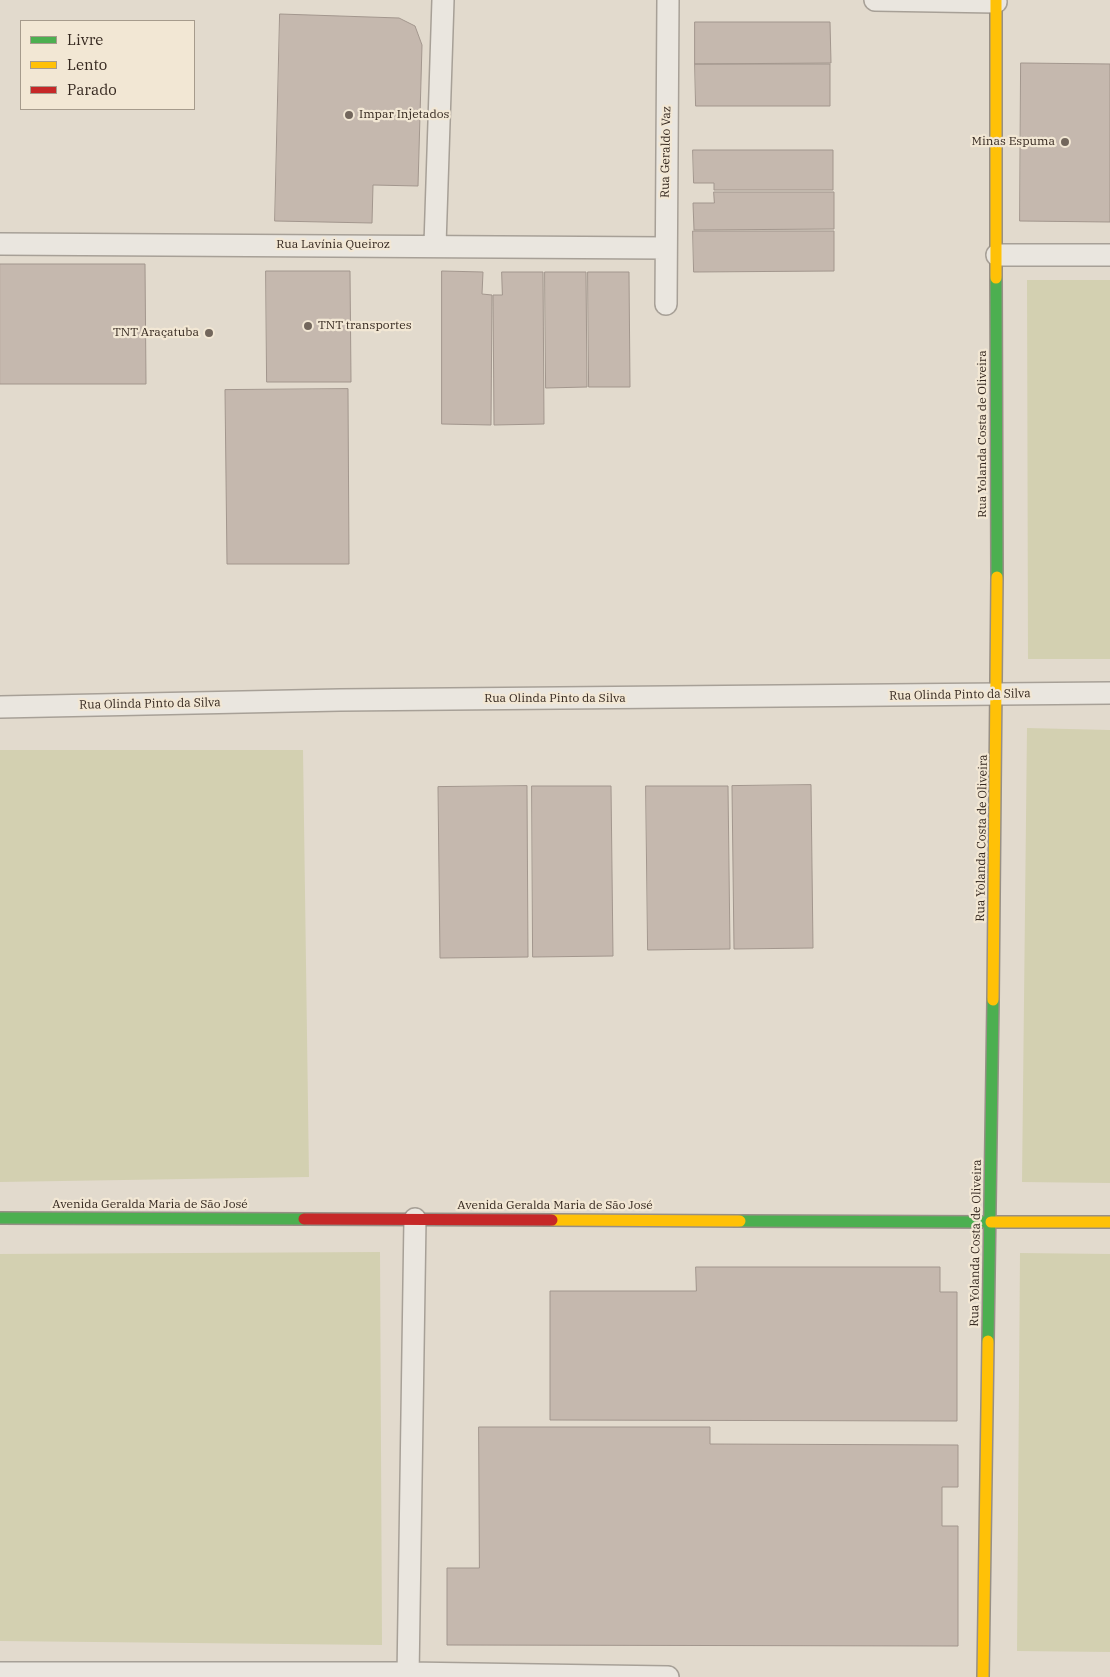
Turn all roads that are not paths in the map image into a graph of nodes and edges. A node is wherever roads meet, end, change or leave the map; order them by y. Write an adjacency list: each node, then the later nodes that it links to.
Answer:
1 (443, 0): 6 (street)
2 (668, 0): 7 (street, Rua Geraldo Vaz)
3 (874, 0): 4 (street)
4 (996, 1): 8 (street, Rua Yolanda Costa de Oliveira)
5 (0, 244): 6 (street, Rua Lavínia Queiroz)
6 (435, 245): 7 (street, Rua Lavínia Queiroz)
7 (665, 248): 10 (street, Rua Geraldo Vaz)
8 (997, 255): 9 (street); 12 (street, Rua Yolanda Costa de Oliveira)
9 (1110, 255)
10 (666, 304)
11 (1110, 693): 12 (street, Rua Olinda Pinto da Silva)
12 (998, 694): 13 (street, Rua Olinda Pinto da Silva); 16 (street, Rua Yolanda Costa de Oliveira)
13 (0, 707)
14 (0, 1218): 15 (street, Avenida Geralda Maria de São José)
15 (415, 1219): 16 (street, Avenida Geralda Maria de São José); 19 (street)
16 (990, 1221): 17 (street, Avenida Geralda Maria de São José); 21 (street, Rua Yolanda Costa de Oliveira)
17 (1110, 1222)
18 (0, 1673): 19 (street)
19 (408, 1675): 20 (street)
20 (668, 1677)
21 (983, 1677)

